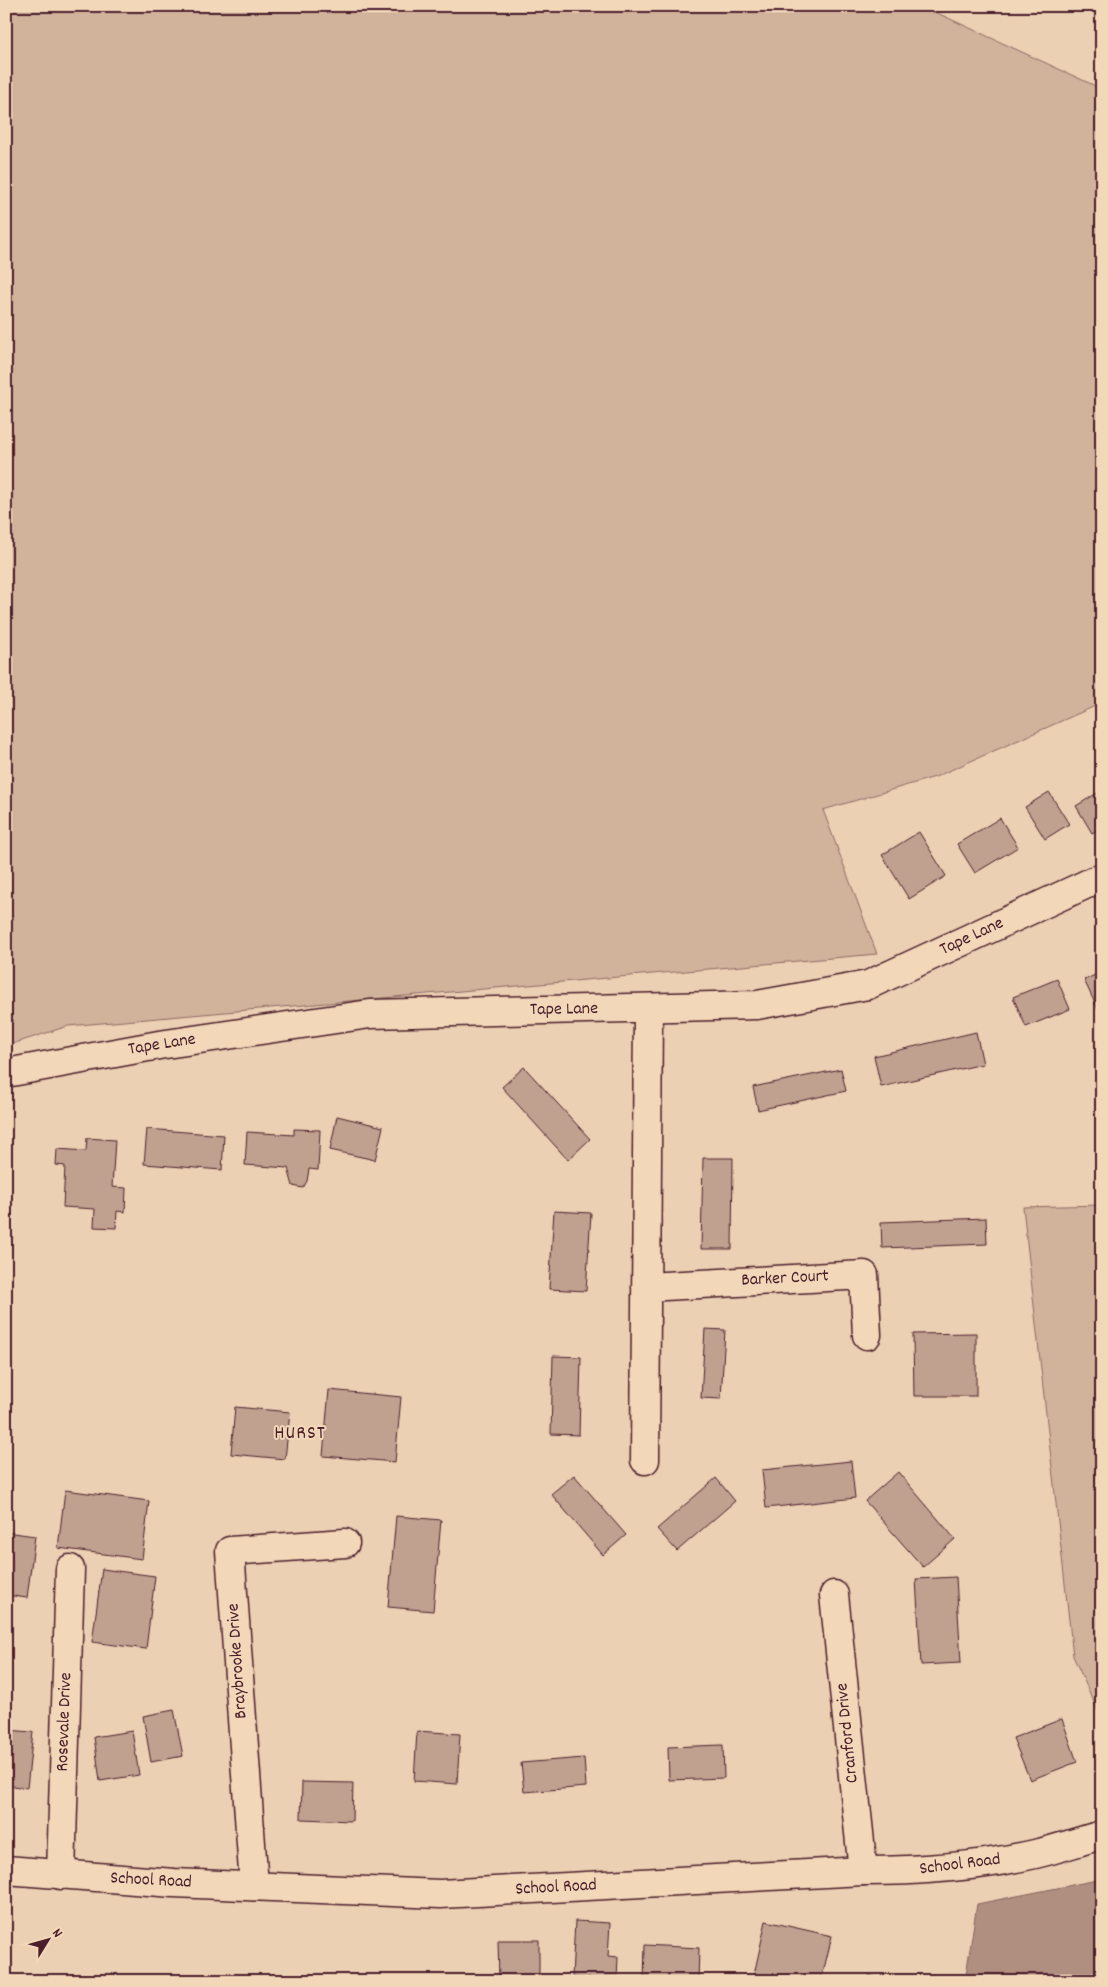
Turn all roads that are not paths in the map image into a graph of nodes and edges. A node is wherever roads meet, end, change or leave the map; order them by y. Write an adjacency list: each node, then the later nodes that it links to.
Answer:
1 (1102, 877): 2 (street, Tape Lane)
2 (648, 1008): 3 (street, Tape Lane); 4 (street)
3 (6, 1074)
4 (646, 1287): 5 (street, Barker Court); 6 (street)
5 (868, 1335)
6 (645, 1460)
7 (345, 1543): 14 (street, Braybrooke Drive)
8 (70, 1569): 13 (street, Rosevale Drive)
9 (834, 1595): 12 (street, Cranford Drive)
10 (1102, 1835): 12 (street, School Road)
11 (6, 1870): 13 (street, School Road)
12 (863, 1871): 14 (street, School Road)
13 (61, 1875): 14 (street, School Road)
14 (254, 1886)

